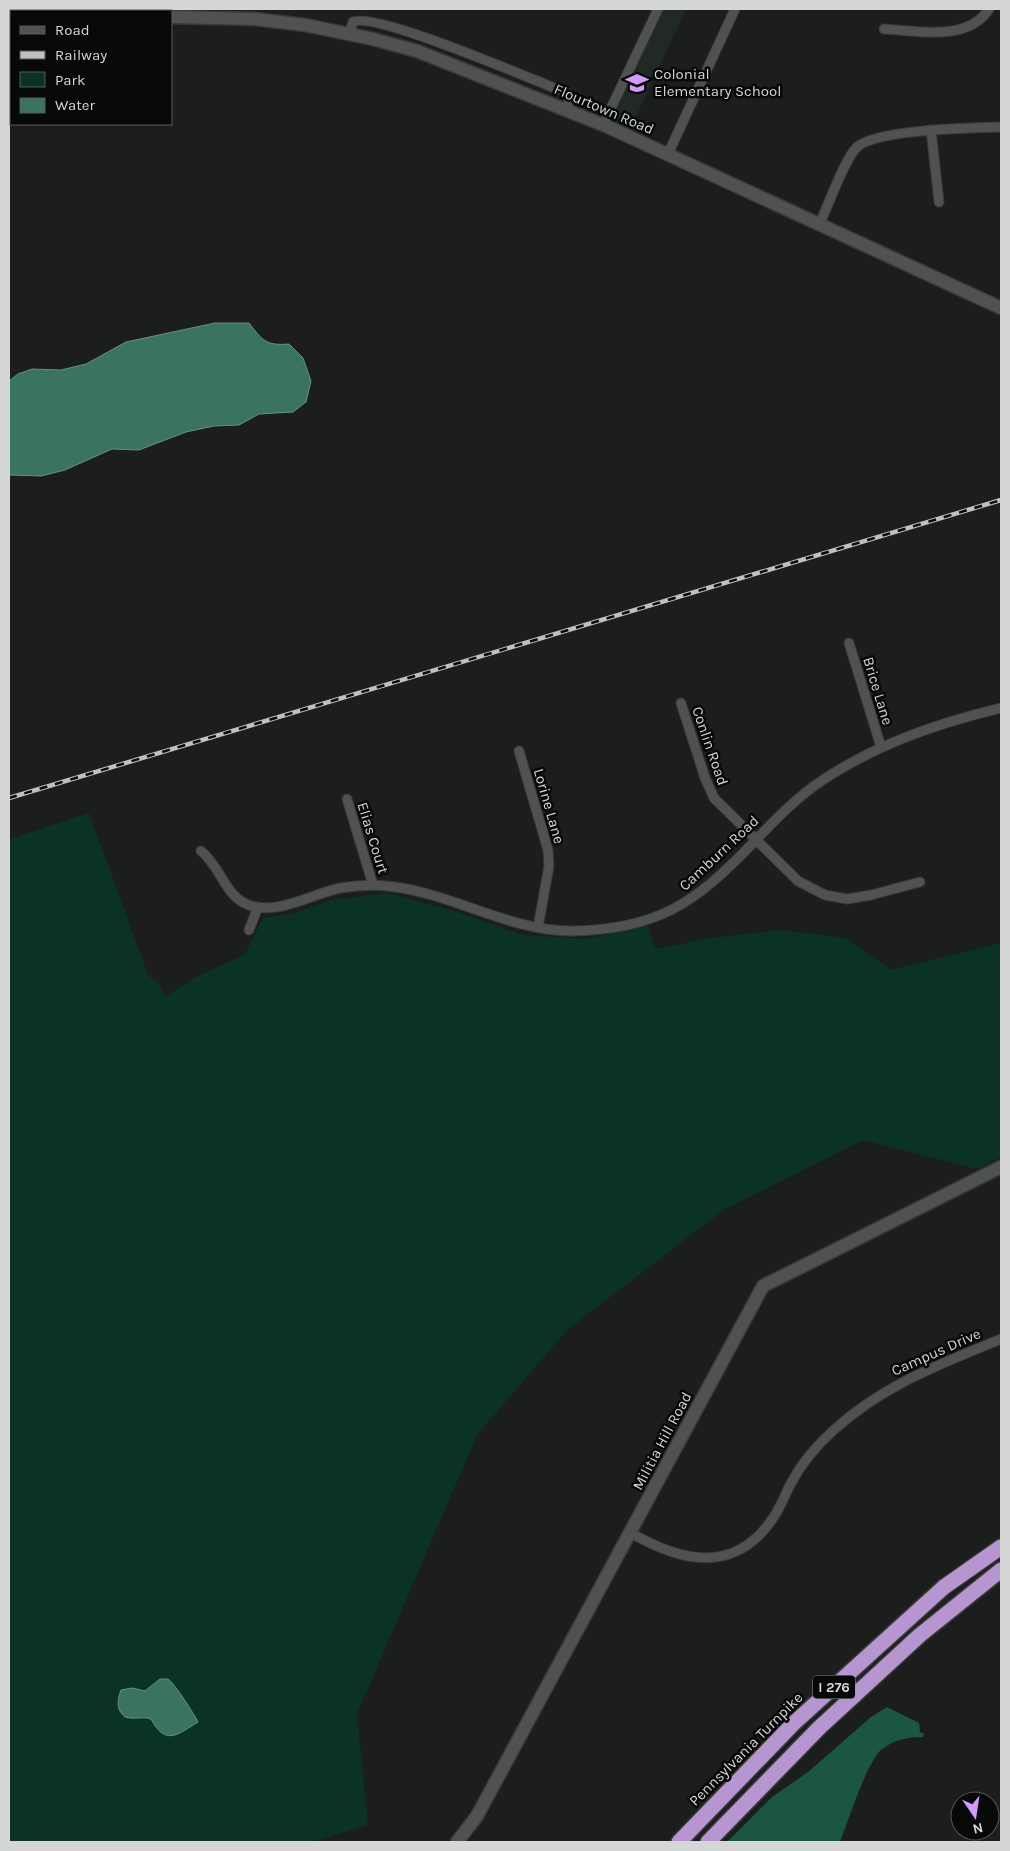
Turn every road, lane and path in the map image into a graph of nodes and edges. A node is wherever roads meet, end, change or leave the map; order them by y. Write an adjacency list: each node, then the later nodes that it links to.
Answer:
1 (658, 9): 8 (street)
2 (735, 9): 11 (street)
3 (989, 9): 7 (street)
4 (189, 13): 5 (street, Flourtown Road); 6 (street, Flourtown Road)
5 (256, 14): 8 (street, Flourtown Road)
6 (172, 17)
7 (884, 29)
8 (603, 125): 11 (street, Flourtown Road)
9 (1001, 127): 10 (street)
10 (931, 130): 12 (street); 13 (street)
11 (668, 154): 13 (street, Flourtown Road)
12 (939, 202)
13 (820, 223): 14 (street, Flourtown Road)
14 (1001, 308)
15 (850, 643): 18 (street, Brice Lane)
16 (681, 703): 21 (street, Conlin Road)
17 (1001, 708): 18 (street, Camburn Road)
18 (881, 747): 21 (street, Camburn Road)
19 (519, 751): 26 (street, Lorine Lane)
20 (347, 799): 24 (street, Elias Court)
21 (755, 841): 23 (street, Conlin Road); 26 (street, Camburn Road)
22 (201, 851): 25 (street)
23 (920, 882)
24 (372, 885): 25 (street, Camburn Road); 26 (street, Camburn Road)
25 (258, 907): 27 (street)
26 (538, 927)
27 (249, 930)
28 (1001, 1167): 30 (street, Militia Hill Road)
29 (1001, 1339): 30 (street, Campus Drive)
30 (631, 1533): 33 (street, Militia Hill Road)
31 (1001, 1546): 34 (highway, Pennsylvania Turnpike / I 276)
32 (1001, 1570): 35 (highway, I 276)
33 (457, 1842)
34 (678, 1842)
35 (708, 1842)

